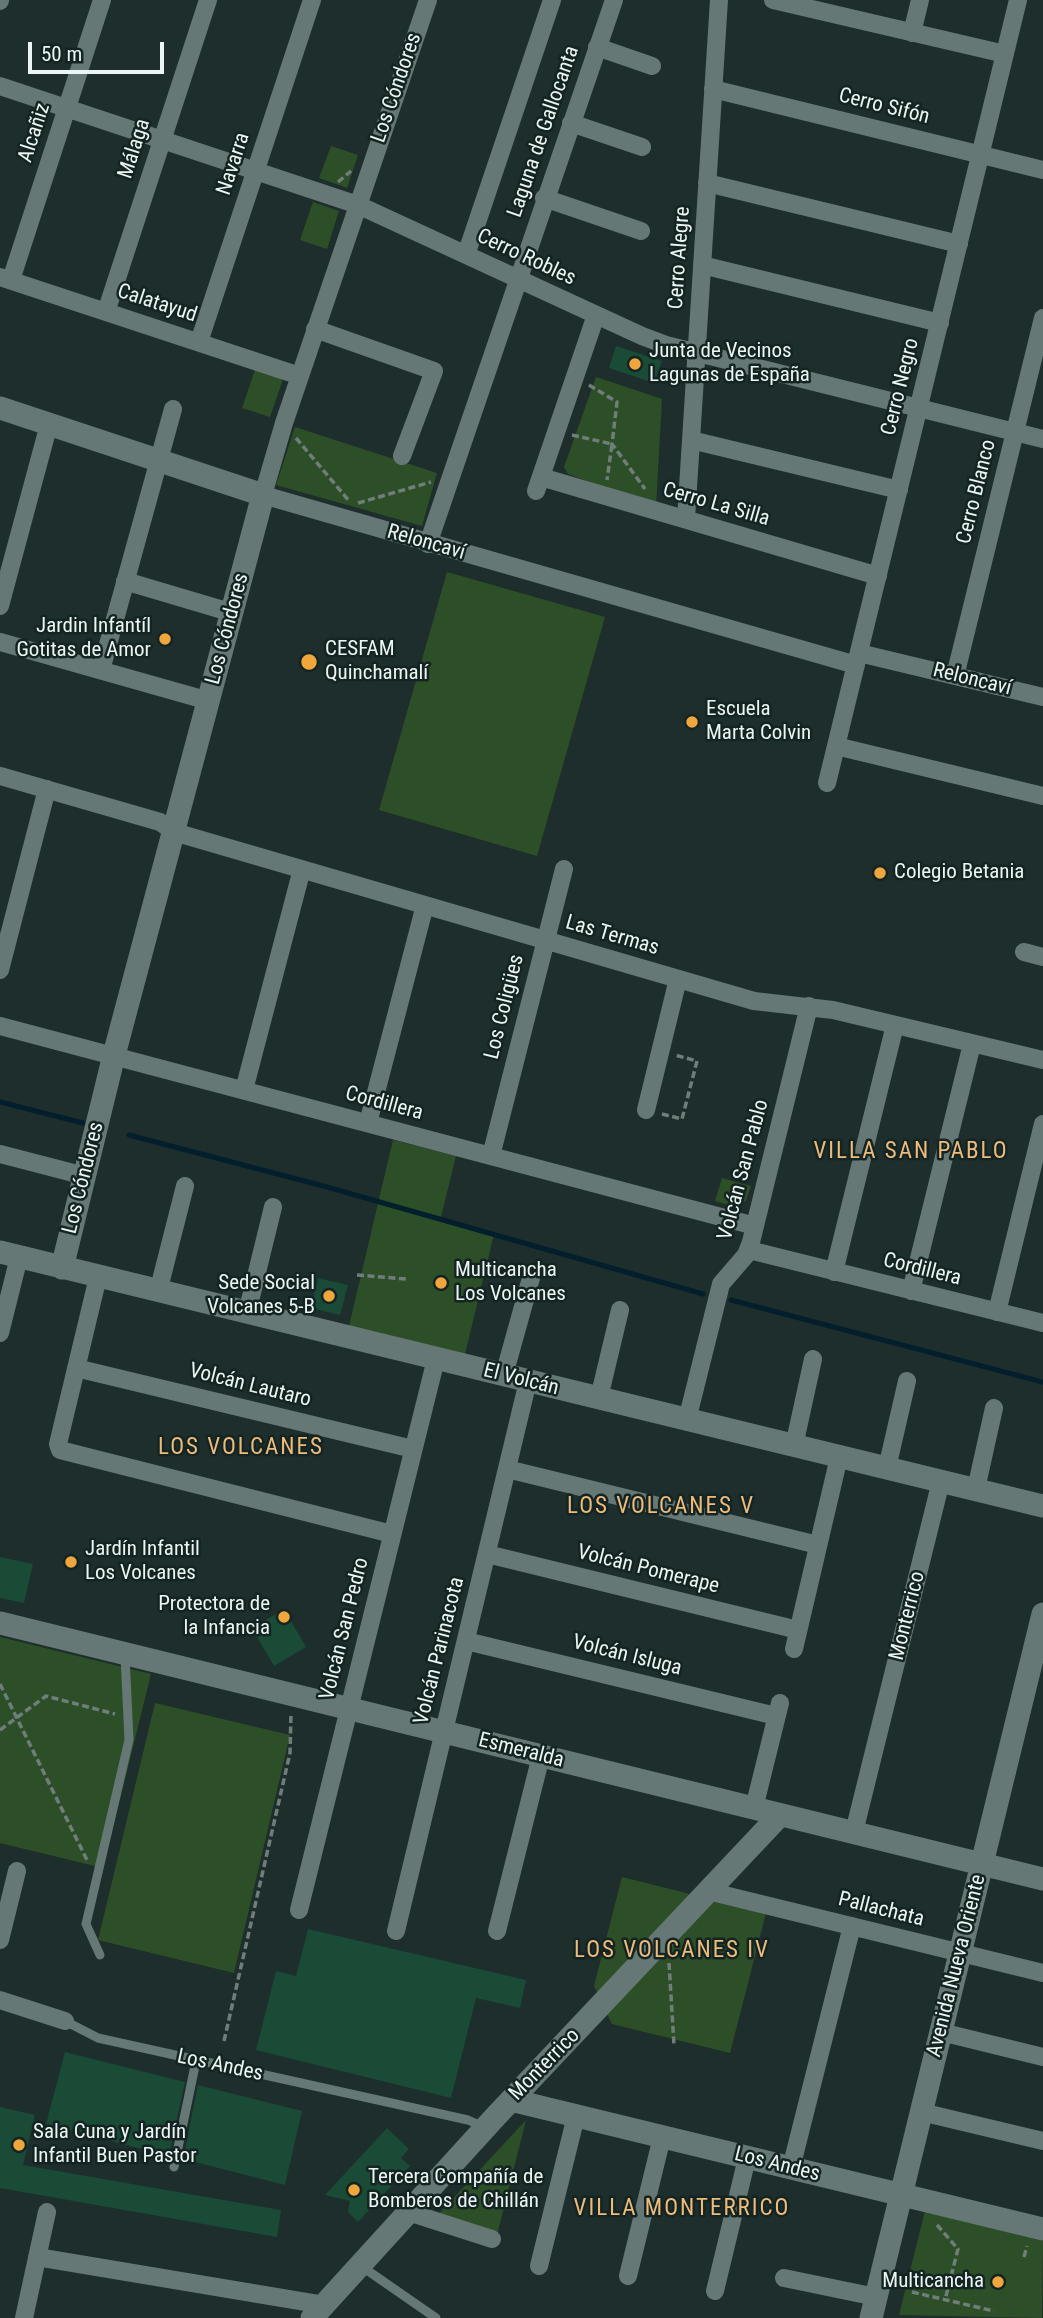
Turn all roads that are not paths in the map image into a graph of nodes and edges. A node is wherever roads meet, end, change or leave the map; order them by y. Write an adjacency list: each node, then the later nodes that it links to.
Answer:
1 (103, 0): 18 (street, Alcañiz)
2 (208, 0): 20 (street, Málaga)
3 (312, 0): 24 (street, Navarra)
4 (428, 0): 27 (street, Los Cóndores)
5 (552, 0): 30 (street)
6 (614, 0): 13 (street, Laguna de Gallocanta)
7 (719, 0): 17 (street, Cerro Alegre)
8 (773, 0): 11 (street)
9 (920, 0): 12 (street)
10 (1018, 0): 14 (street, Cerro Negro)
11 (820, 5): 12 (street)
12 (912, 33): 14 (street)
13 (597, 47): 15 (street); 19 (street, Laguna de Gallocanta)
14 (1005, 54): 22 (street, Cerro Negro)
15 (652, 66)
16 (0, 86): 18 (street, Cerro Robles)
17 (713, 89): 22 (street, Cerro Sifón); 25 (street, Cerro Alegre)
18 (67, 108): 20 (street, Cerro Robles); 32 (street, Alcañiz)
19 (571, 123): 21 (street); 26 (street, Laguna de Gallocanta)
20 (162, 140): 24 (street, Cerro Robles); 34 (street, Málaga)
21 (642, 148)
22 (981, 155): 23 (street, Cerro Sifón); 29 (street, Cerro Negro)
23 (1043, 170)
24 (255, 171): 27 (street, Cerro Robles); 39 (street, Navarra)
25 (707, 183): 29 (street); 31 (street, Cerro Alegre)
26 (544, 198): 28 (street); 33 (street, Laguna de Gallocanta)
27 (358, 205): 30 (street, Cerro Robles); 38 (street, Los Cóndores)
28 (640, 231)
29 (959, 244): 37 (street, Cerro Negro)
30 (466, 255): 33 (street, Cerro Robles)
31 (702, 265): 37 (street); 40 (street, Cerro Alegre)
32 (6, 278): 34 (street, Calatayud)
33 (516, 279): 35 (street, Cerro Robles); 54 (street, Laguna de Gallocanta)
34 (106, 312): 39 (street, Calatayud)
35 (596, 315): 40 (street, Cerro Robles); 53 (street, Cerro La Silla)
36 (1043, 318): 46 (street, Cerro Blanco)
37 (940, 323): 44 (street, Cerro Negro)
38 (316, 329): 41 (street, Los Cóndores); 49 (street)
39 (199, 342): 41 (street, Calatayud)
40 (696, 354): 44 (street, Cerro Robles); 48 (street, Cerro Alegre)
41 (300, 376): 52 (street, Los Cóndores)
42 (0, 408): 45 (street, Reloncaví)
43 (173, 409): 50 (street)
44 (919, 409): 46 (street, Cerro Robles); 51 (street, Cerro Negro)
45 (49, 424): 50 (street, Reloncaví); 57 (street)
46 (1015, 432): 47 (street, Cerro Robles); 62 (street, Cerro Blanco)
47 (1043, 439)
48 (691, 440): 51 (street); 53 (street, Cerro Alegre)
49 (402, 456)
50 (157, 460): 52 (street, Reloncaví); 56 (street)
51 (899, 490): 55 (street, Cerro Negro)
52 (263, 495): 54 (street, Reloncaví); 58 (street, Los Cóndores)
53 (686, 519): 55 (street, Cerro La Silla)
54 (428, 544): 60 (street, Reloncaví)
55 (878, 576): 60 (street, Cerro Negro)
56 (125, 581): 58 (street); 61 (street)
57 (0, 606)
58 (233, 613): 64 (street, Los Cóndores)
59 (0, 642): 61 (street)
60 (858, 659): 62 (street, Reloncaví); 65 (street, Cerro Negro)
61 (101, 670): 64 (street)
62 (955, 676): 63 (street, Reloncaví)
63 (1043, 697)
64 (209, 701): 70 (street, Los Cóndores)
65 (836, 746): 67 (street, Cerro Negro); 69 (street)
66 (0, 776): 68 (street, Las Termas)
67 (827, 783)
68 (47, 789): 70 (street, Las Termas); 77 (street)
69 (1043, 796)
70 (174, 831): 71 (street, Las Termas); 83 (street, Los Cóndores)
71 (302, 869): 73 (street, Las Termas); 85 (street)
72 (564, 869): 74 (street, Los Coligües)
73 (425, 905): 74 (street, Las Termas); 87 (street)
74 (546, 941): 78 (street, Las Termas); 90 (street, Los Coligües)
75 (1024, 952): 76 (street)
76 (1043, 957)
77 (0, 970)
78 (678, 979): 79 (street, Las Termas); 86 (street)
79 (809, 1006): 80 (street, Las Termas); 94 (street, Volcán San Pablo)
80 (895, 1025): 82 (street, Las Termas); 98 (street)
81 (0, 1026): 83 (street, Cordillera)
82 (972, 1044): 84 (street, Las Termas); 101 (street)
83 (114, 1055): 85 (street, Cordillera); 91 (street, Los Cóndores)
84 (1043, 1060)
85 (244, 1090): 87 (street, Cordillera)
86 (646, 1110)
87 (368, 1123): 90 (street, Cordillera)
88 (1043, 1124): 104 (street)
89 (0, 1154): 91 (street)
90 (491, 1156): 94 (street, Cordillera)
91 (85, 1175): 97 (street, Los Cóndores)
92 (185, 1185): 102 (street)
93 (273, 1207): 105 (street)
94 (755, 1226): 95 (street, Volcán San Pablo)
95 (749, 1250): 98 (street, Cordillera); 116 (street, Volcán San Pablo)
96 (9, 1255): 97 (street, El Volcán); 107 (street)
97 (62, 1269): 99 (street, El Volcán)
98 (834, 1272): 101 (street, Cordillera)
99 (98, 1277): 102 (street, El Volcán); 110 (street)
100 (531, 1278): 111 (street)
101 (911, 1291): 104 (street, Cordillera)
102 (158, 1292): 105 (street, El Volcán)
103 (620, 1310): 114 (street)
104 (997, 1312): 106 (street, Cordillera)
105 (247, 1314): 108 (street, El Volcán)
106 (1043, 1323)
107 (0, 1333)
108 (436, 1359): 111 (street, El Volcán); 118 (street, Volcán San Pedro)
109 (813, 1359): 117 (street)
110 (76, 1368): 118 (street, Volcán Lautaro); 125 (street)
111 (504, 1376): 112 (street, El Volcán)
112 (528, 1381): 114 (street, El Volcán); 121 (street, Volcán Parinacota)
113 (907, 1381): 120 (street)
114 (599, 1398): 116 (street, El Volcán)
115 (995, 1408): 123 (street)
116 (687, 1420): 117 (street, El Volcán)
117 (794, 1446): 119 (street, El Volcán)
118 (413, 1449): 125 (street, Volcán San Pedro)
119 (839, 1457): 120 (street, El Volcán); 126 (street)
120 (887, 1468): 122 (street, El Volcán)
121 (507, 1469): 126 (street); 127 (street, Volcán Parinacota)
122 (941, 1481): 123 (street, El Volcán); 139 (street, Monterrico)
123 (976, 1489): 124 (street, El Volcán)
124 (1043, 1506)
125 (392, 1534): 134 (street, Volcán San Pedro)
126 (818, 1545): 130 (street)
127 (487, 1555): 130 (street, Volcán Pomerape); 131 (street, Volcán Parinacota)
128 (1043, 1614): 140 (street, Avenida Nueva Oriente)
129 (0, 1623): 133 (street, Esmeralda)
130 (798, 1629): 132 (street)
131 (466, 1641): 135 (street, Volcán Parinacota); 137 (street, Volcán Isluga)
132 (794, 1649)
133 (125, 1654): 134 (street, Esmeralda); 151 (lane)
134 (349, 1709): 135 (street, Esmeralda); 145 (street, Volcán San Pedro)
135 (444, 1732): 136 (street, Esmeralda); 147 (street, Volcán Parinacota)
136 (541, 1756): 137 (street, Esmeralda); 148 (street)
137 (754, 1808): 138 (street, Esmeralda)
138 (780, 1815): 139 (street, Esmeralda); 143 (street, Monterrico)
139 (854, 1832): 140 (street, Esmeralda)
140 (981, 1864): 142 (street, Esmeralda); 150 (street, Avenida Nueva Oriente)
141 (17, 1871): 144 (street)
142 (1043, 1879)
143 (708, 1891): 146 (street, Pallachata); 158 (street, Monterrico)
144 (5, 1903): 149 (street)
145 (299, 1910)
146 (852, 1926): 150 (street, Pallachata); 166 (street)
147 (396, 1931)
148 (497, 1931)
149 (0, 1940)
150 (960, 1953): 152 (street, Pallachata); 155 (street, Avenida Nueva Oriente)
151 (100, 1955)
152 (1043, 1973)
153 (0, 2000): 154 (street, Los Andes)
154 (65, 2021): 157 (lane, Los Andes)
155 (941, 2032): 156 (street); 159 (street, Avenida Nueva Oriente)
156 (1043, 2057)
157 (196, 2061): 161 (lane, Los Andes); 165 (lane)
158 (511, 2100): 160 (street, Los Andes); 161 (street, Monterrico)
159 (921, 2112): 163 (street); 167 (street, Avenida Nueva Oriente)
160 (576, 2116): 162 (street, Los Andes); 174 (street)
161 (486, 2127): 169 (street, Monterrico)
162 (662, 2137): 164 (street, Los Andes); 175 (street)
163 (1043, 2141)
164 (747, 2158): 166 (street, Los Andes); 177 (street)
165 (174, 2167)
166 (791, 2168): 167 (street, Los Andes)
167 (901, 2195): 170 (street, Los Andes); 178 (street, Avenida Nueva Oriente)
168 (47, 2212): 172 (street)
169 (408, 2212): 171 (street); 173 (street, Monterrico)
170 (1043, 2229)
171 (492, 2239)
172 (37, 2257): 179 (street); 180 (street)
173 (359, 2265): 179 (street, Monterrico); 181 (lane)
174 (539, 2266)
175 (628, 2276)
176 (784, 2278): 178 (street)
177 (715, 2291)
178 (873, 2308)
179 (318, 2312)
180 (24, 2318)
181 (436, 2318)

